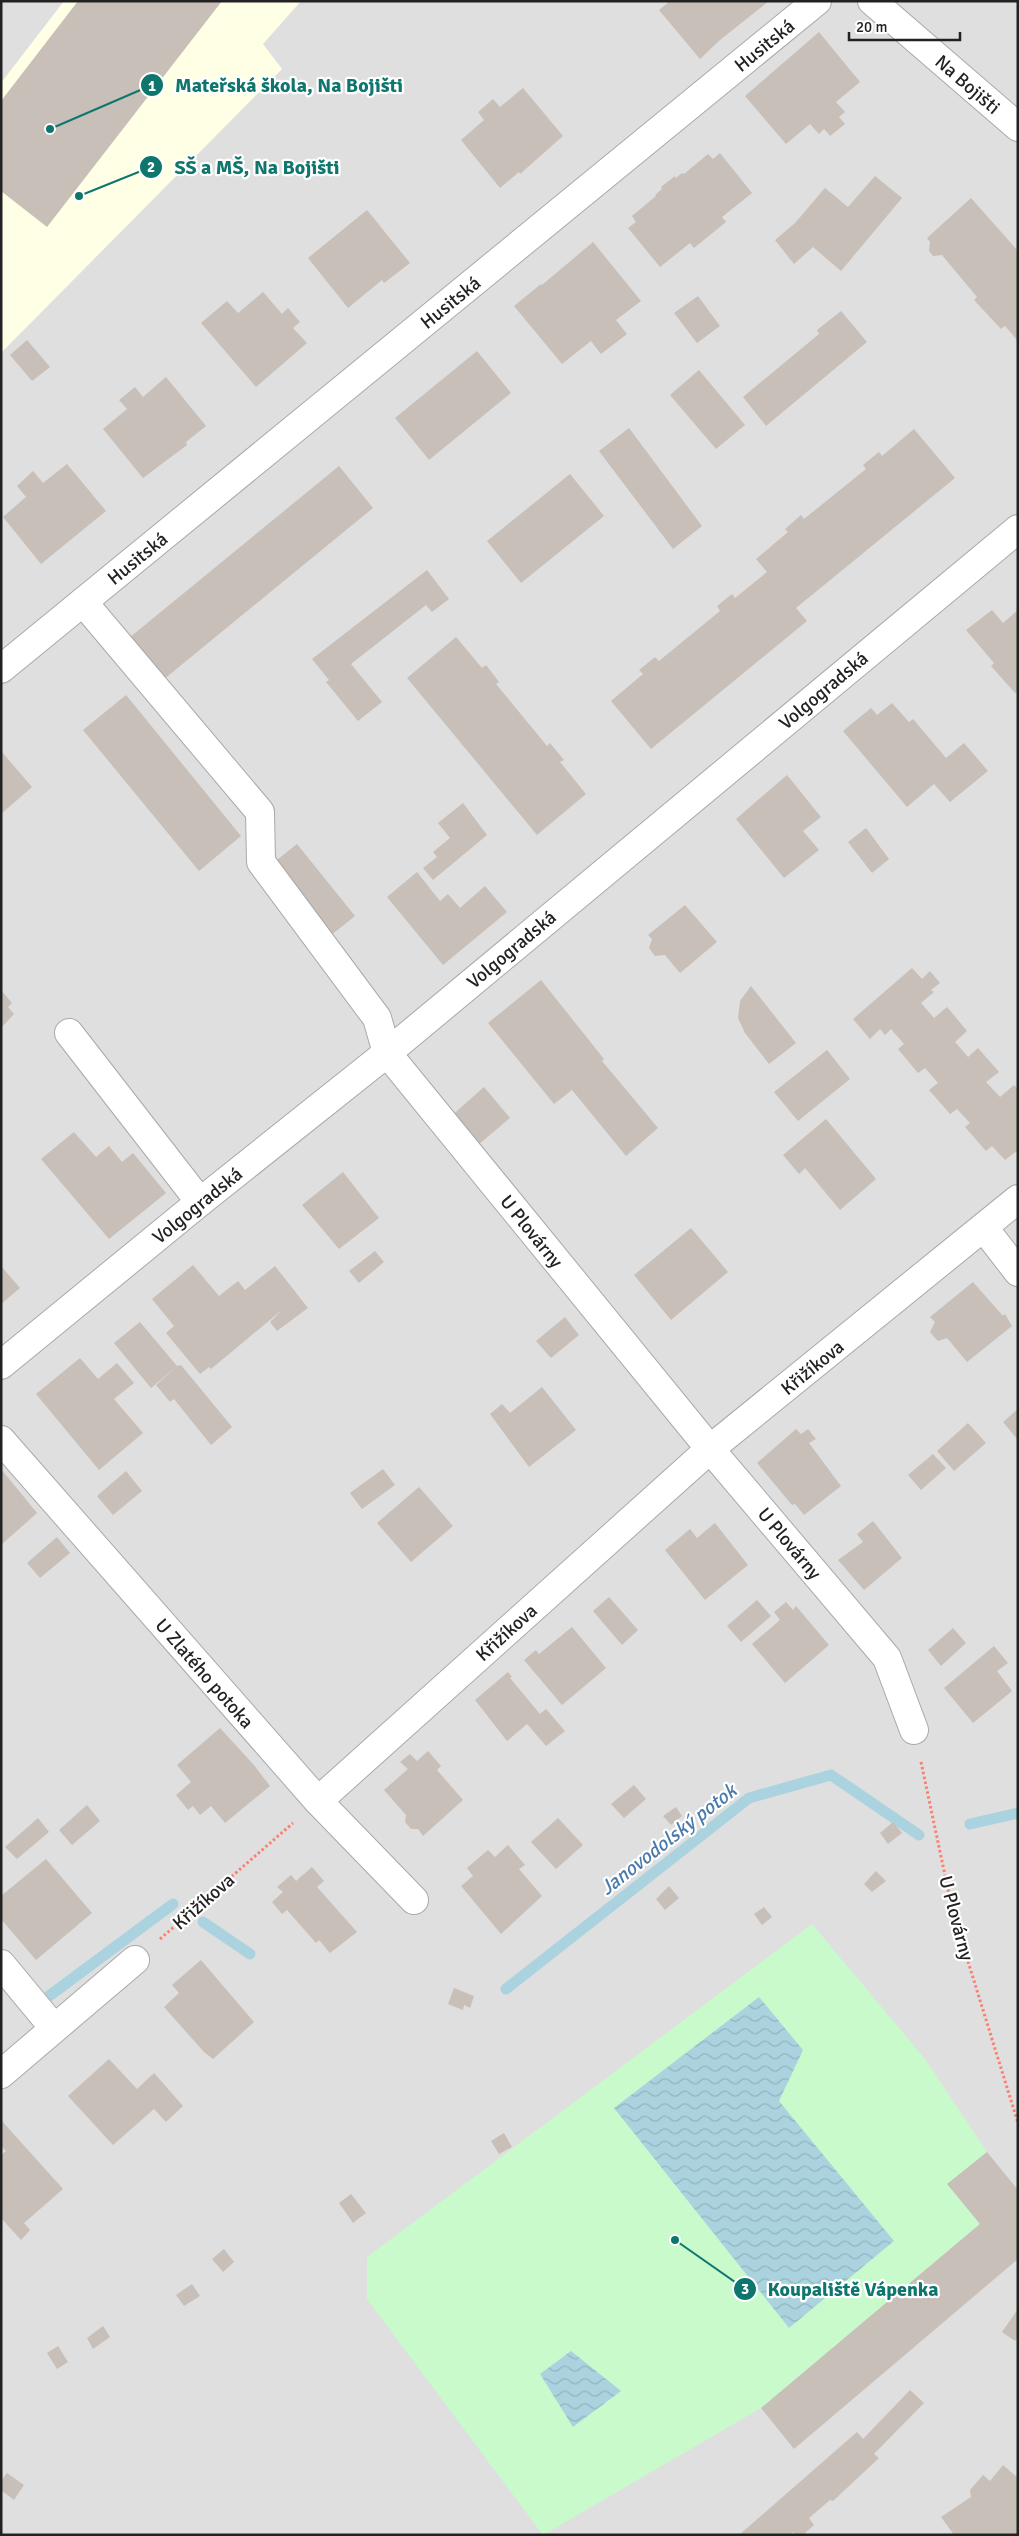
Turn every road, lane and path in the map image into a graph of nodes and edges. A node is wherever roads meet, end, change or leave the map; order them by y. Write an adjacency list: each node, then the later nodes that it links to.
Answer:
1 (817, 1): 5 (street, Husitská)
2 (872, 1): 3 (street, Na Bojišti)
3 (1018, 127)
4 (1018, 529): 8 (street, Volgogradská)
5 (83, 602): 6 (street, Husitská); 8 (street)
6 (1, 669)
7 (69, 1033): 10 (street)
8 (387, 1054): 10 (street, Volgogradská); 15 (street, U Plovárny)
9 (1018, 1199): 11 (street, Křižíkova)
10 (200, 1202): 13 (street, Volgogradská)
11 (984, 1228): 12 (street); 15 (street, Křižíkova)
12 (1018, 1272)
13 (1, 1365)
14 (1, 1440): 17 (street, U Zlatého potoka)
15 (710, 1449): 16 (street, U Plovárny); 17 (street, Křižíkova)
16 (914, 1730): 23 (path, U Plovárny)
17 (318, 1801): 18 (street, U Zlatého potoka); 19 (path, Křižíkova)
18 (414, 1900)
19 (135, 1960): 21 (street)
20 (1, 1964): 21 (street)
21 (54, 2028): 22 (street)
22 (1, 2074)
23 (1018, 2123)

